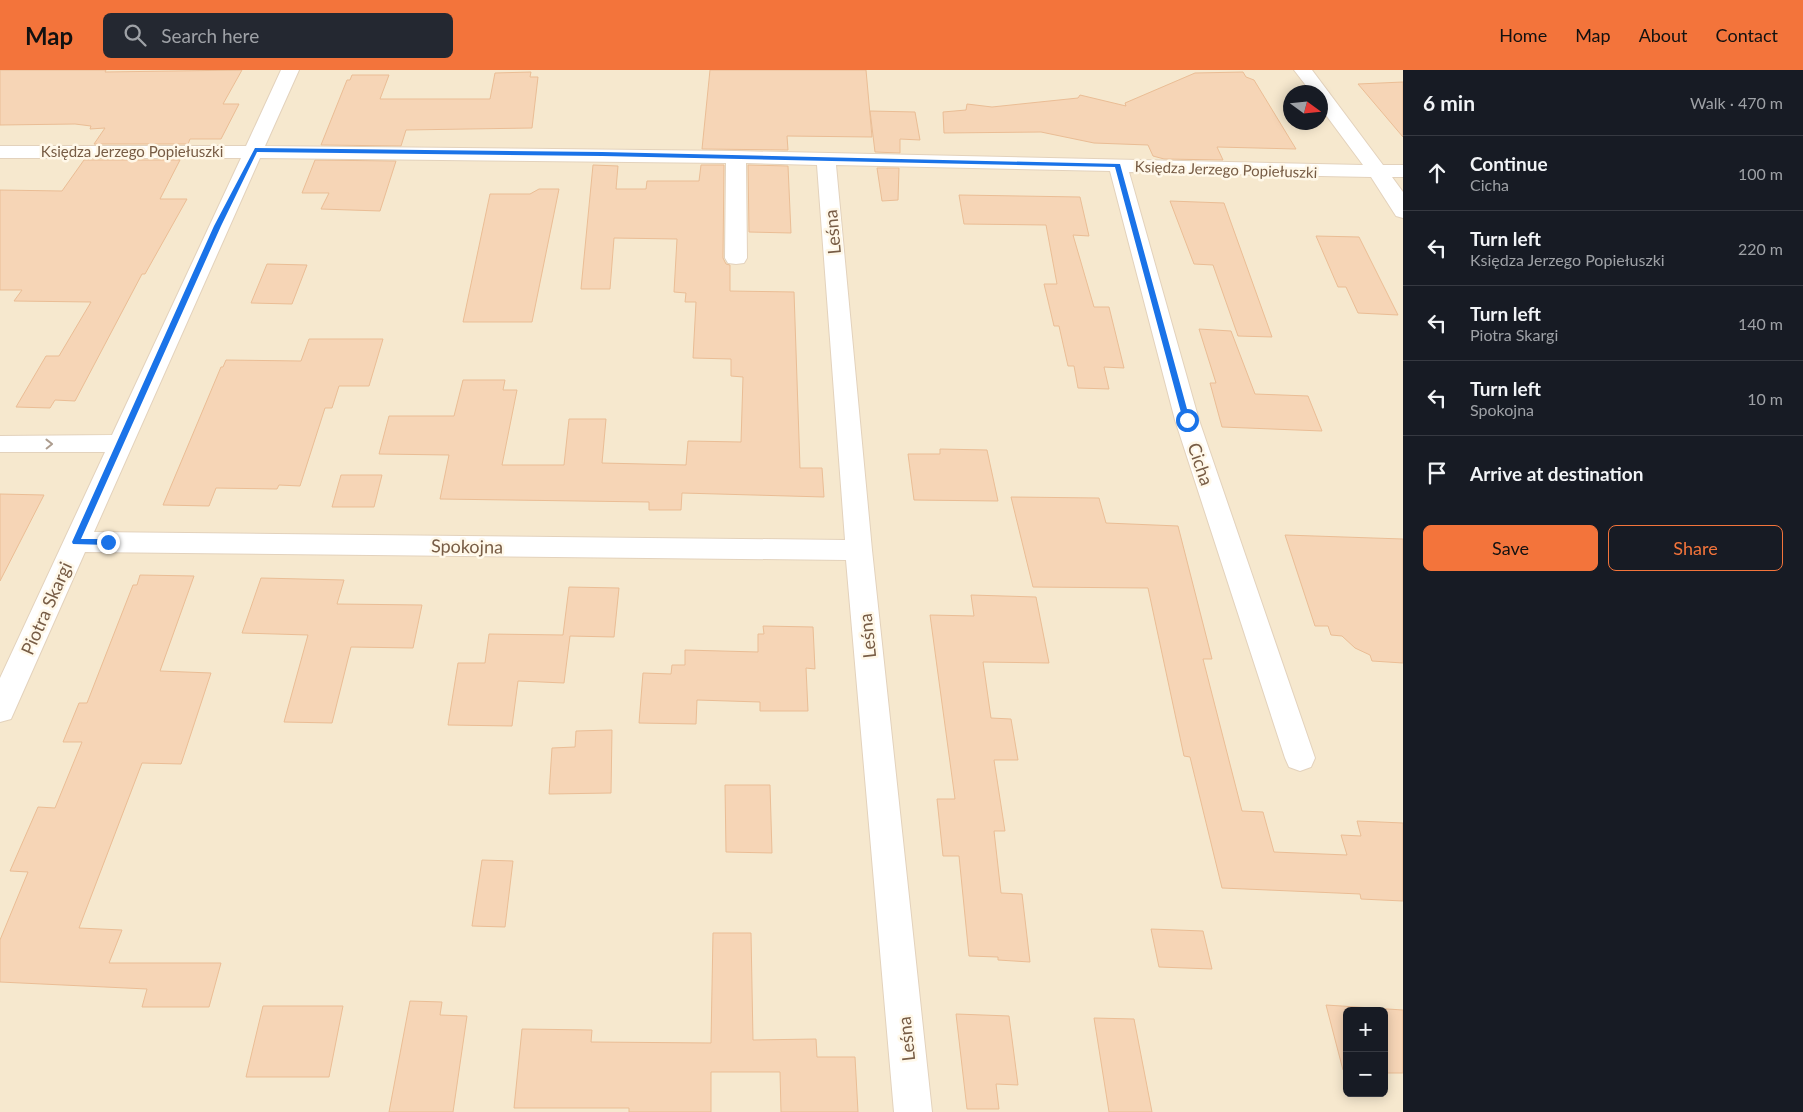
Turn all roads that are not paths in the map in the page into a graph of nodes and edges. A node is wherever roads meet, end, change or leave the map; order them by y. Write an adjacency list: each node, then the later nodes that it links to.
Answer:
1 (290, 70): 5 (street, Piotra Skargi)
2 (1303, 70): 3 (street)
3 (1314, 85)
4 (1328, 104): 11 (street)
5 (255, 150): 6 (street, Księdza Jerzego Popiełuszki); 7 (street, Księdza Jerzego Popiełuszki); 14 (street, Piotra Skargi)
6 (0, 152)
7 (736, 157): 8 (street, Księdza Jerzego Popiełuszki); 13 (street)
8 (826, 159): 9 (street, Księdza Jerzego Popiełuszki); 17 (street, Leśna)
9 (1118, 166): 11 (street, Księdza Jerzego Popiełuszki); 19 (street, Cicha)
10 (1403, 171): 11 (street, Księdza Jerzego Popiełuszki)
11 (1378, 172): 12 (street)
12 (1403, 212)
13 (736, 258)
14 (120, 443): 15 (street, one-way to 14); 16 (street, Piotra Skargi)
15 (0, 444)
16 (76, 542): 17 (street, Spokojna); 18 (street, Piotra Skargi)
17 (859, 550): 20 (street, Leśna)
18 (0, 710)
19 (1300, 758)
20 (914, 1112)

